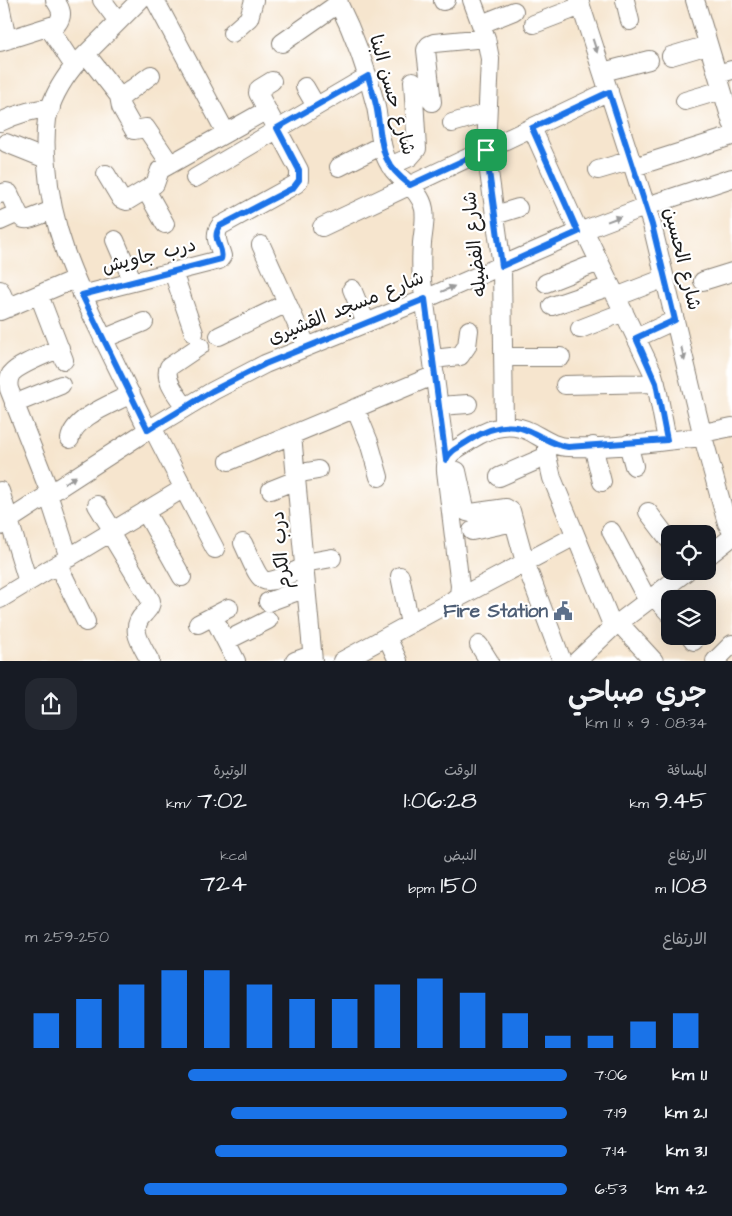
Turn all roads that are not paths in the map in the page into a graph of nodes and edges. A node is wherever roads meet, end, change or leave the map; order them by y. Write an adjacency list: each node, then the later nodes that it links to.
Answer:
1 (55, 0): 16 (street)
2 (102, 0): 13 (street)
3 (140, 0): 13 (street)
4 (155, 0): 45 (street)
5 (254, 0): 18 (street)
6 (472, 0): 17 (street, شارع الفضيله)
7 (625, 0): 14 (street)
8 (695, 0): 21 (street)
9 (342, 2): 20 (street); 27 (street, شارع حسن البنا)
10 (580, 3): 15 (street); 25 (street, شارع الحسين, one-way to 25)
11 (0, 5): 19 (street)
12 (514, 10): 17 (street)
13 (118, 21): 23 (street)
14 (630, 21)
15 (534, 24)
16 (49, 28): 19 (street); 23 (street)
17 (483, 31): 35 (street); 39 (street, شارع الفضيله)
18 (232, 33)
19 (4, 41)
20 (282, 43)
21 (708, 45): 22 (street); 28 (street)
22 (671, 56)
23 (80, 60): 33 (street); 37 (street)
24 (649, 60): 25 (street)
25 (603, 72): 32 (street, شارع الحسين)
26 (151, 76): 33 (street)
27 (368, 76): 36 (street); 48 (street, شارع حسن البنا)
28 (724, 78): 34 (street); 40 (street)
29 (272, 81): 38 (street, درب جاويش)
30 (413, 81): 53 (street)
31 (305, 87): 36 (street)
32 (609, 92): 44 (street); 51 (street, شارع الحسين)
33 (120, 98): 52 (street)
34 (685, 101)
35 (432, 102)
36 (316, 106): 43 (street)
37 (50, 108): 41 (street); 50 (street)
38 (267, 110): 43 (street, درب جاويش); 45 (street)
39 (488, 114): 42 (street); 49 (street, شارع الفضيله)
40 (731, 116)
41 (0, 122)
42 (452, 123)
43 (277, 128): 57 (street); 75 (street, درب جاويش)
44 (532, 128): 49 (street); 70 (street)
45 (226, 133): 52 (street)
46 (732, 136): 51 (street)
47 (6, 143): 50 (street)
48 (382, 145): 53 (street, شارع حسن البنا); 54 (street)
49 (486, 150): 59 (street); 66 (street, شارع الفضيله)
50 (46, 159): 64 (street)
51 (633, 163): 55 (street); 62 (street, شارع الحسين)
52 (171, 164): 60 (street)
53 (390, 166): 59 (street, شارع حسن البنا)
54 (339, 167)
55 (598, 170)
56 (106, 174): 60 (street)
57 (194, 178)
58 (732, 178): 62 (street, شارع مسجد القشيرى)
59 (410, 185): 69 (street); 87 (street, شارع حسن البنا)
60 (146, 190): 68 (street)
61 (0, 194): 65 (street)
62 (647, 206): 70 (street, شارع مسجد القشيرى, one-way to 62); 77 (street, شارع الحسين)
63 (518, 208): 66 (street)
64 (52, 210): 65 (street); 78 (street)
65 (18, 213): 67 (street)
66 (495, 215): 74 (street, شارع الفضيله)
67 (0, 221)
68 (165, 224)
69 (322, 227)
70 (581, 231): 73 (street); 74 (street, شارع مسجد القشيرى)
71 (115, 240): 80 (street)
72 (261, 245): 88 (street)
73 (599, 262): 81 (street); 86 (street)
74 (502, 266): 87 (street, شارع مسجد القشيرى, one-way to 74); 100 (street, شارع الفضيله)
75 (173, 272): 80 (street, درب جاويش); 110 (street)
76 (732, 272): 79 (street)
77 (665, 278): 86 (street); 91 (street, شارع الحسين)
78 (75, 279): 84 (street); 85 (street)
79 (702, 281)
80 (133, 282): 85 (street, درب جاويش)
81 (546, 283)
82 (352, 288): 93 (street)
83 (0, 290): 90 (street)
84 (39, 294): 90 (street); 107 (street)
85 (82, 295): 98 (street)
86 (617, 298): 89 (street); 95 (street); 97 (street)
87 (425, 299): 93 (street, شارع مسجد القشيرى); 102 (street, شارع حسن البنا)
88 (287, 303): 96 (street); 99 (street)
89 (552, 306)
90 (4, 310)
91 (675, 320): 97 (street); 116 (street, شارع الحسين, one-way to 116)
92 (144, 322): 98 (street)
93 (366, 323): 99 (street, شارع مسجد القشيرى)
94 (468, 330): 102 (street)
95 (580, 330)
96 (219, 336)
97 (636, 338): 103 (street)
98 (104, 339): 106 (street)
99 (307, 347): 110 (street, شارع مسجد القشيرى)
100 (504, 356): 101 (street); 112 (street, شارع الفضيله)
101 (561, 357)
102 (434, 367): 109 (street, شارع حسن البنا); 111 (street)
103 (656, 383): 105 (street); 118 (street)
104 (61, 385): 107 (street)
105 (565, 385)
106 (130, 394): 114 (street); 117 (street)
107 (14, 404): 133 (street)
108 (468, 404): 109 (street)
109 (439, 406): 123 (street, شارع حسن البنا)
110 (186, 407): 114 (street, شارع مسجد القشيرى)
111 (355, 408): 115 (street); 127 (street)
112 (504, 427): 121 (street); 123 (street)
113 (732, 427): 116 (street)
114 (150, 429): 130 (street); 133 (street, شارع مسجد القشيرى, one-way to 114)
115 (292, 435): 122 (street); 126 (street, درب الكرم)
116 (703, 435): 118 (street); 143 (street, شارع الحسين)
117 (70, 439)
118 (667, 440): 119 (street)
119 (628, 444): 120 (street); 124 (street)
120 (593, 446): 121 (street); 129 (street)
121 (547, 449): 128 (street); 144 (street)
122 (229, 461)
123 (446, 466): 137 (street); 159 (street, شارع حسن البنا)
124 (634, 466)
125 (318, 470): 126 (street)
126 (296, 477): 131 (street); 152 (street, درب الكرم)
127 (379, 477)
128 (499, 477)
129 (602, 482)
130 (184, 488): 135 (street); 147 (street)
131 (271, 490)
132 (0, 491): 138 (street)
133 (49, 493): 138 (street, شارع مسجد القشيرى); 150 (street)
134 (96, 504): 141 (street)
135 (145, 512): 141 (street); 154 (street)
136 (648, 512): 139 (street)
137 (514, 522): 140 (street); 151 (street)
138 (4, 523): 156 (street)
139 (661, 529)
140 (472, 531)
141 (111, 532): 150 (street); 174 (street)
142 (611, 532): 160 (street)
143 (732, 532)
144 (575, 536): 151 (street); 167 (street)
145 (732, 537): 148 (street)
146 (243, 543): 152 (street)
147 (215, 549)
148 (716, 550)
149 (332, 558): 152 (street)
150 (63, 561): 156 (street); 165 (street)
151 (525, 562): 159 (street); 180 (street)
152 (304, 565): 157 (street, درب الكرم)
153 (400, 576): 166 (street)
154 (182, 577)
155 (675, 580): 160 (street)
156 (28, 582): 158 (street)
157 (306, 588): 161 (street); 172 (street, درب الكرم)
158 (0, 599)
159 (456, 599): 166 (street)
160 (651, 599): 162 (street); 167 (street)
161 (268, 602)
162 (661, 607)
163 (229, 608): 169 (street)
164 (268, 620): 169 (street)
165 (86, 622)
166 (410, 624): 168 (street)
167 (616, 625): 173 (street); 181 (street)
168 (387, 637): 177 (street); 178 (street)
169 (226, 641): 175 (street)
170 (732, 644): 182 (street)
171 (478, 645): 179 (street)
172 (313, 658): 176 (street)
173 (650, 660)
174 (150, 661)
175 (236, 661)
176 (295, 661)
177 (342, 661)
178 (398, 661)
179 (489, 661)
180 (562, 661)
181 (577, 661)
182 (714, 661)

